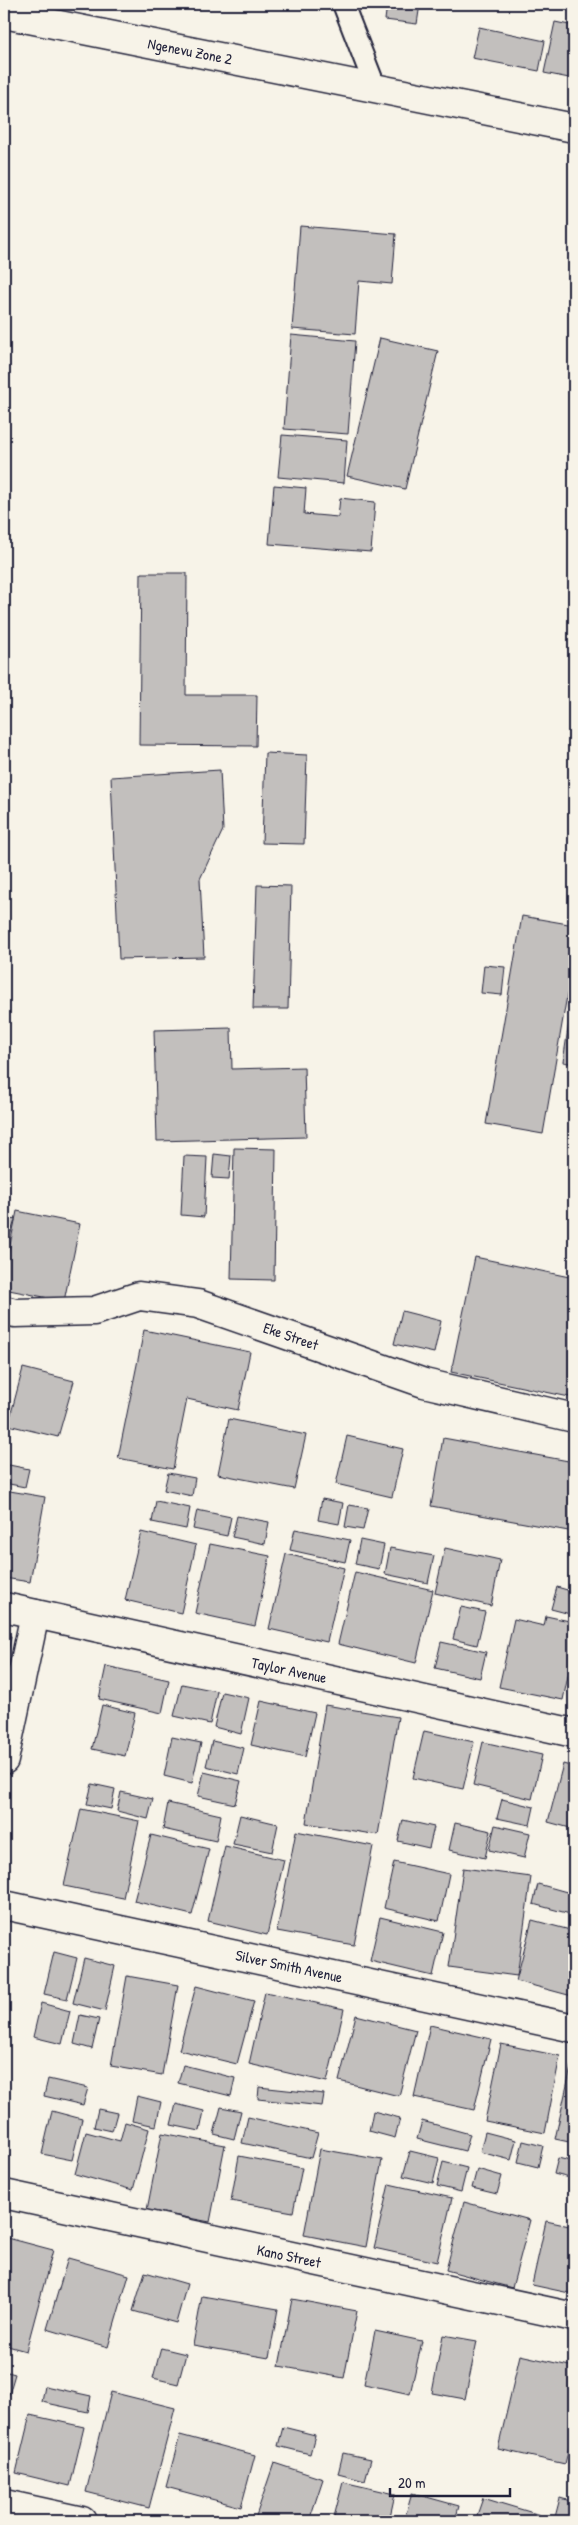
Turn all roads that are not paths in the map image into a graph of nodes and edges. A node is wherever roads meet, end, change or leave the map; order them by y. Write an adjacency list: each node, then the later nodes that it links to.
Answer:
1 (343, 4): 3 (lane)
2 (4, 14): 3 (street, Ngenevu Zone 2)
3 (376, 89): 4 (street, Ngenevu Zone 2)
4 (574, 128)
5 (4, 1310): 6 (street, Eke Street)
6 (574, 1418)
7 (4, 1607): 8 (street, Taylor Avenue)
8 (35, 1614): 9 (street, Taylor Avenue); 10 (street)
9 (574, 1733)
10 (4, 1760)
11 (4, 1905): 12 (street, Silver Smith Avenue)
12 (574, 2028)
13 (4, 2194): 14 (street, Kano Street)
14 (574, 2317)
15 (4, 2504): 16 (street)
16 (82, 2521)

